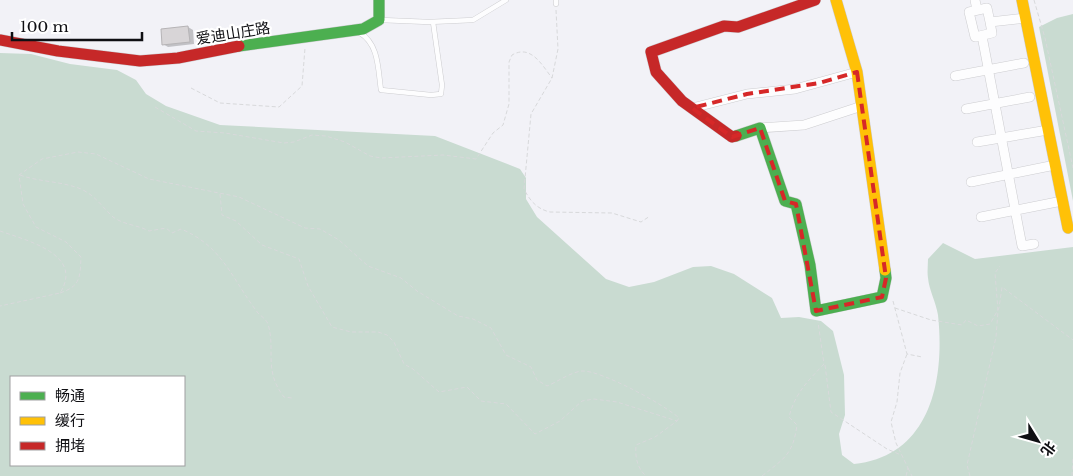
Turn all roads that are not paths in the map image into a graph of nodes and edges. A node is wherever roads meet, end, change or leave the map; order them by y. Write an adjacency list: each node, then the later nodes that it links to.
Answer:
1 (379, 0): 9 (street)
2 (506, 0): 10 (lane)
3 (815, 0): 22 (street)
4 (836, 0): 17 (street)
5 (975, 0): 7 (street)
6 (1022, 0): 8 (street)
7 (977, 10): 11 (street); 13 (street)
8 (1026, 18): 11 (street); 25 (street)
9 (379, 20): 10 (lane); 12 (street, 爱迪山庄路)
10 (433, 22): 12 (lane)
11 (990, 22): 13 (street)
12 (354, 30): 14 (street, 爱迪山庄路)
13 (982, 36): 16 (street)
14 (0, 40)
15 (1024, 64): 16 (street)
16 (989, 70): 18 (street); 20 (street)
17 (857, 72): 21 (street); 22 (street)
18 (955, 76)
19 (1030, 97): 20 (street)
20 (995, 104): 23 (street); 26 (street)
21 (862, 106): 24 (street); 24 (street)
22 (692, 108): 24 (street)
23 (966, 109)
24 (760, 128)
25 (1048, 130): 26 (street); 28 (street)
26 (1002, 138): 27 (street); 29 (street)
27 (977, 142)
28 (1055, 165): 29 (street); 31 (street)
29 (1008, 175): 30 (street); 32 (street)
30 (972, 182)
31 (1062, 202): 32 (street); 34 (street)
32 (1015, 210): 33 (street); 35 (street)
33 (981, 217)
34 (1068, 228)
35 (1034, 244)

